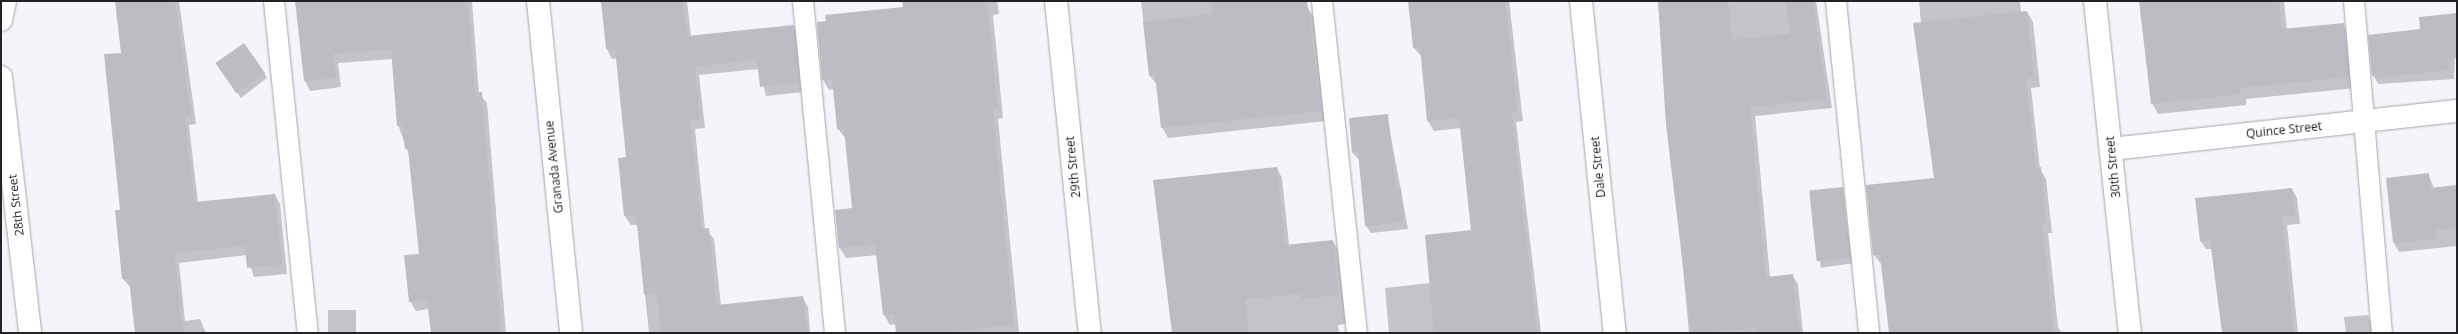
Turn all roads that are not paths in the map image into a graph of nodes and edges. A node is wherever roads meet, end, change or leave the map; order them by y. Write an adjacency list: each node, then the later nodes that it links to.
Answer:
1 (5, 1): 11 (street)
2 (274, 1): 17 (lane)
3 (538, 1): 18 (street, Granada Avenue)
4 (803, 1): 19 (lane)
5 (1056, 1): 20 (street, 29th Street)
6 (1322, 1): 21 (lane)
7 (1581, 1): 22 (street, Dale Street)
8 (1836, 1): 23 (lane)
9 (2095, 1): 15 (street, 30th Street)
10 (2354, 1): 14 (lane)
11 (1, 20)
12 (1, 77): 16 (street, 28th Street)
13 (2457, 111): 14 (street, Quince Street)
14 (2364, 121): 15 (street, Quince Street); 25 (lane)
15 (2111, 149): 24 (street, 30th Street)
16 (30, 333)
17 (308, 333)
18 (571, 333)
19 (835, 333)
20 (1090, 333)
21 (1356, 333)
22 (1615, 333)
23 (1869, 333)
24 (2130, 333)
25 (2382, 333)

